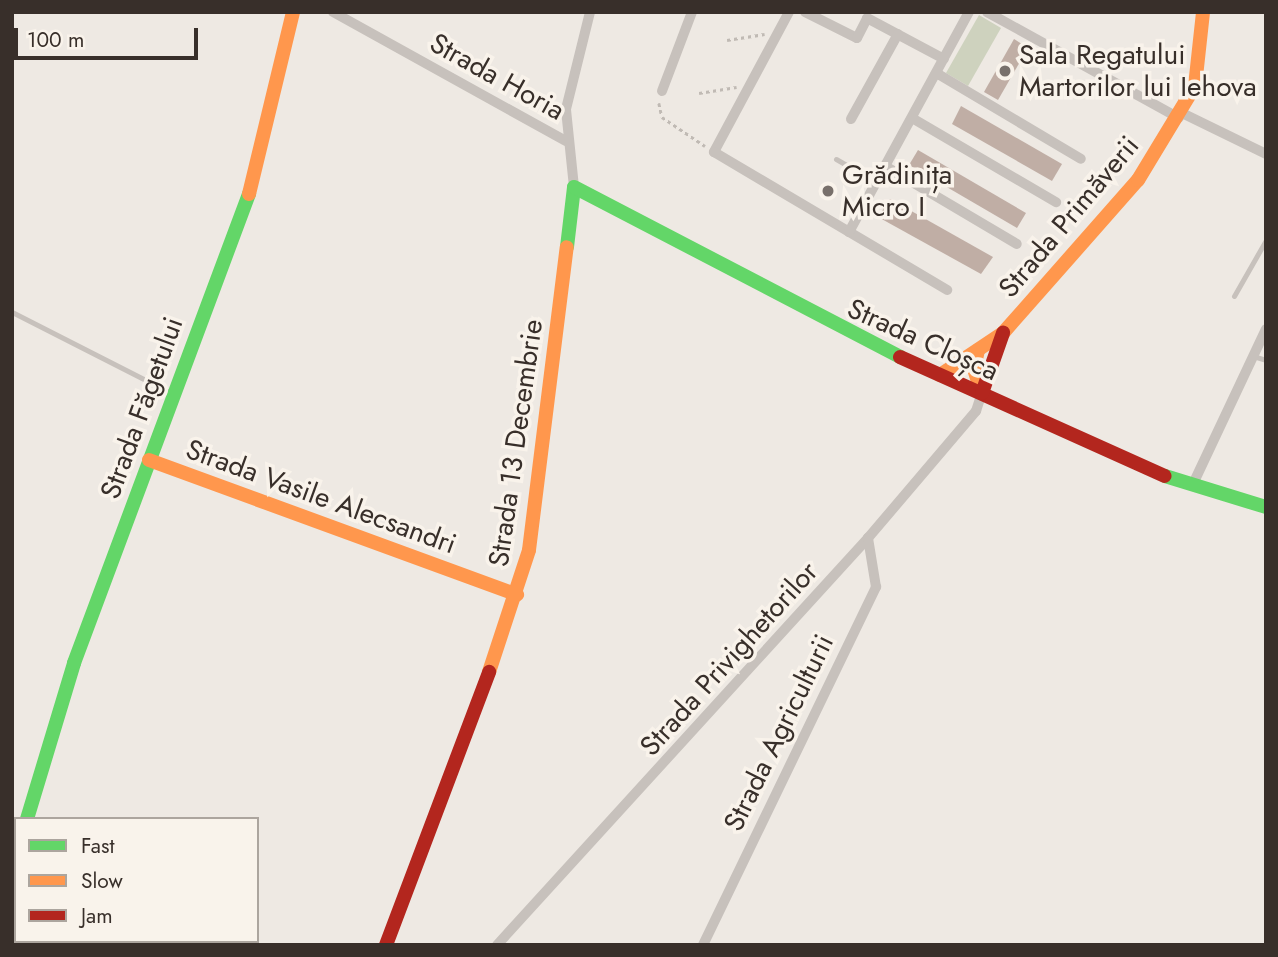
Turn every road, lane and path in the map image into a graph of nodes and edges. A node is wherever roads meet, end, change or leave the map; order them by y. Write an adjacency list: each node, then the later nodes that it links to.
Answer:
1 (292, 12): 45 (street, Strada Făgetului)
2 (333, 12): 23 (street, Strada Horia)
3 (590, 12): 23 (street, Strada 13 Decembrie)
4 (692, 12): 18 (street)
5 (789, 12): 12 (street)
6 (805, 12): 13 (street)
7 (969, 12): 15 (street)
8 (987, 12): 11 (street)
9 (1016, 12): 11 (street)
10 (1203, 12): 20 (street, Strada Primăverii)
11 (1009, 24): 20 (street)
12 (778, 32): 14 (path); 17 (street)
13 (898, 34): 15 (street); 21 (street)
14 (727, 40)
15 (944, 60): 16 (street)
16 (938, 74): 22 (street); 27 (street)
17 (752, 84): 19 (path); 24 (street)
18 (662, 91): 24 (path)
19 (699, 93)
20 (1180, 115): 25 (street); 39 (street, Strada Primăverii)
21 (851, 118)
22 (912, 118): 28 (street); 31 (street)
23 (566, 141): 30 (street, Strada 13 Decembrie)
24 (714, 152): 32 (street)
25 (1266, 154)
26 (836, 159): 29 (lane)
27 (1082, 159)
28 (885, 166): 29 (street); 34 (street)
29 (876, 182): 32 (street)
30 (574, 187): 43 (street, Strada Cloșca); 50 (street, Strada 13 Decembrie)
31 (1056, 202)
32 (849, 232): 35 (street)
33 (1266, 240): 36 (lane)
34 (1017, 244)
35 (947, 290)
36 (1234, 296)
37 (12, 312): 45 (lane)
38 (1266, 329): 41 (street)
39 (1003, 333): 40 (street, Strada Primăverii); 44 (street, Strada Primăverii)
40 (978, 350): 43 (street, Strada Primăverii); 44 (street)
41 (1253, 356): 42 (lane); 47 (street)
42 (1266, 360)
43 (940, 375): 44 (street, Strada Cloșca)
44 (982, 393): 47 (street, Strada Cloșca); 49 (street, Strada Privighetorilor)
45 (174, 394): 46 (street, Strada Făgetului)
46 (149, 460): 50 (street, Strada Vasile Alecsandri); 51 (street, Strada Făgetului)
47 (1193, 484): 48 (street, Strada Cloșca)
48 (1266, 507)
49 (868, 538): 53 (street, Strada Privighetorilor); 54 (street, Strada Agriculturii)
50 (517, 595): 52 (street, Strada 13 Decembrie)
51 (28, 817)
52 (386, 945)
53 (497, 945)
54 (703, 945)

